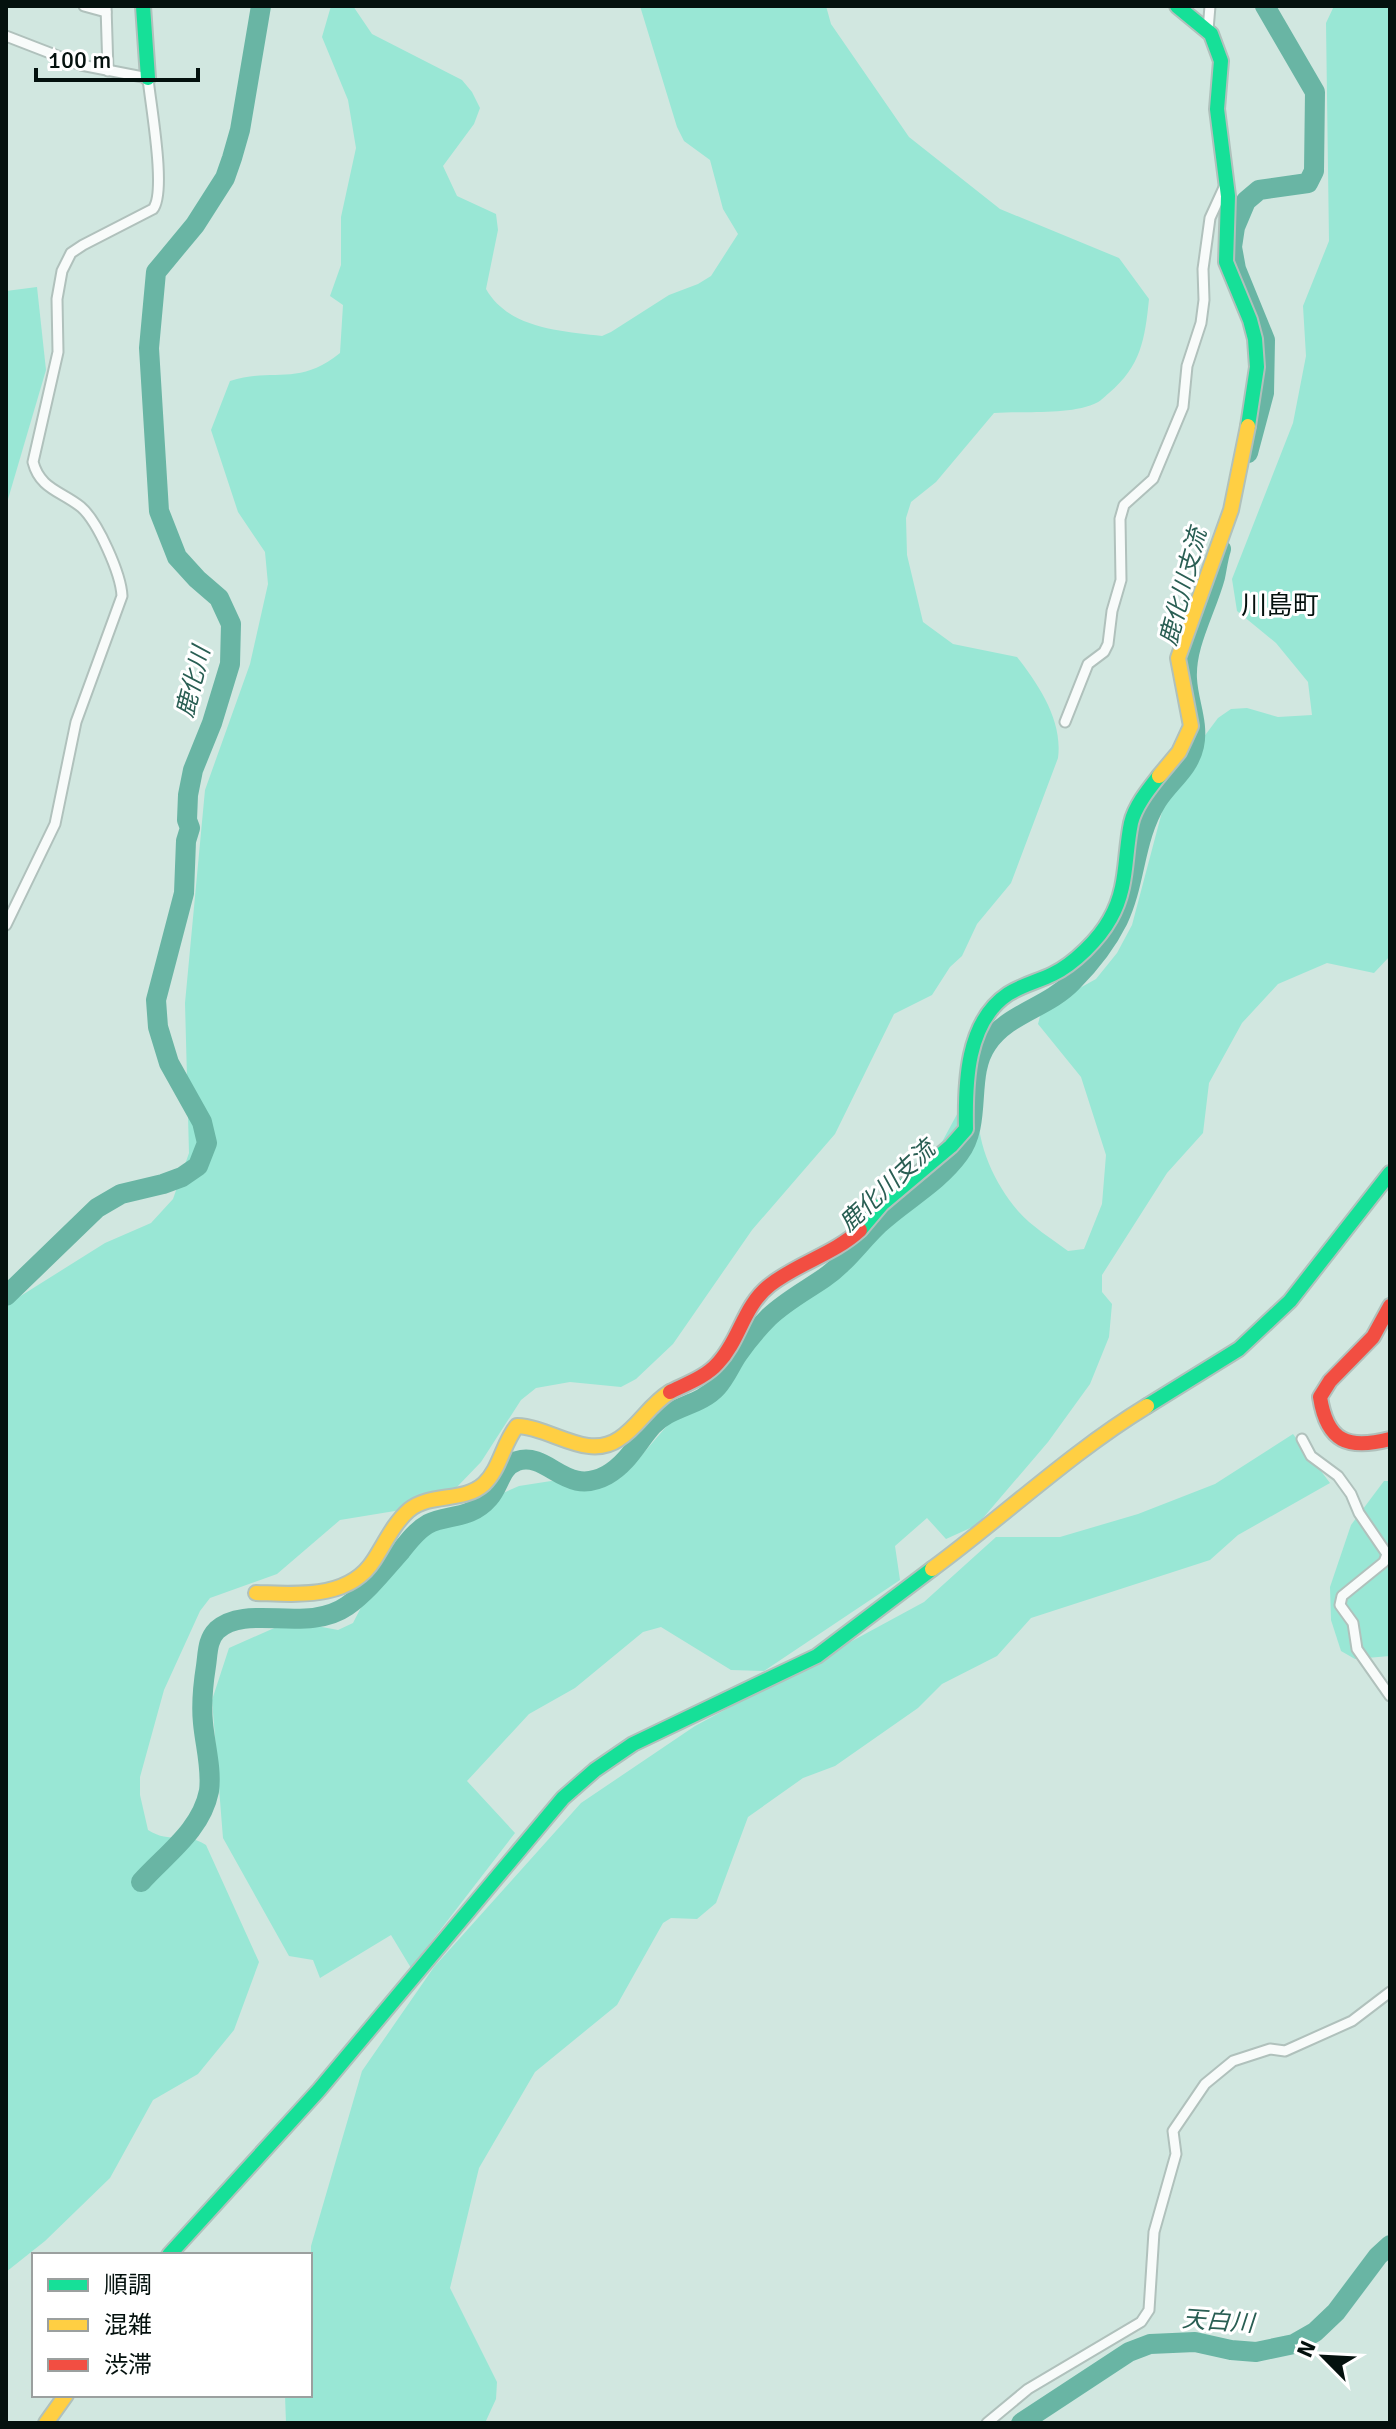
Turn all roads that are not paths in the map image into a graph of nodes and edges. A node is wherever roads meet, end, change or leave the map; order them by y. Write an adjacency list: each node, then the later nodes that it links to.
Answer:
1 (84, 6): 5 (street)
2 (143, 6): 9 (street)
3 (1177, 6): 6 (street)
4 (1210, 6): 6 (street)
5 (106, 9): 8 (street)
6 (1208, 30): 10 (street)
7 (6, 36): 8 (street)
8 (108, 71): 9 (street)
9 (148, 78): 12 (street)
10 (1227, 180): 11 (street); 17 (street)
11 (1065, 722)
12 (6, 925)
13 (1390, 1173): 20 (street)
14 (1390, 1306): 16 (street)
15 (1302, 1439): 18 (street)
16 (1390, 1439)
17 (256, 1593)
18 (1390, 1696)
19 (1390, 1992): 23 (street)
20 (171, 2253)
21 (65, 2397): 22 (street)
22 (46, 2423)
23 (987, 2423)

